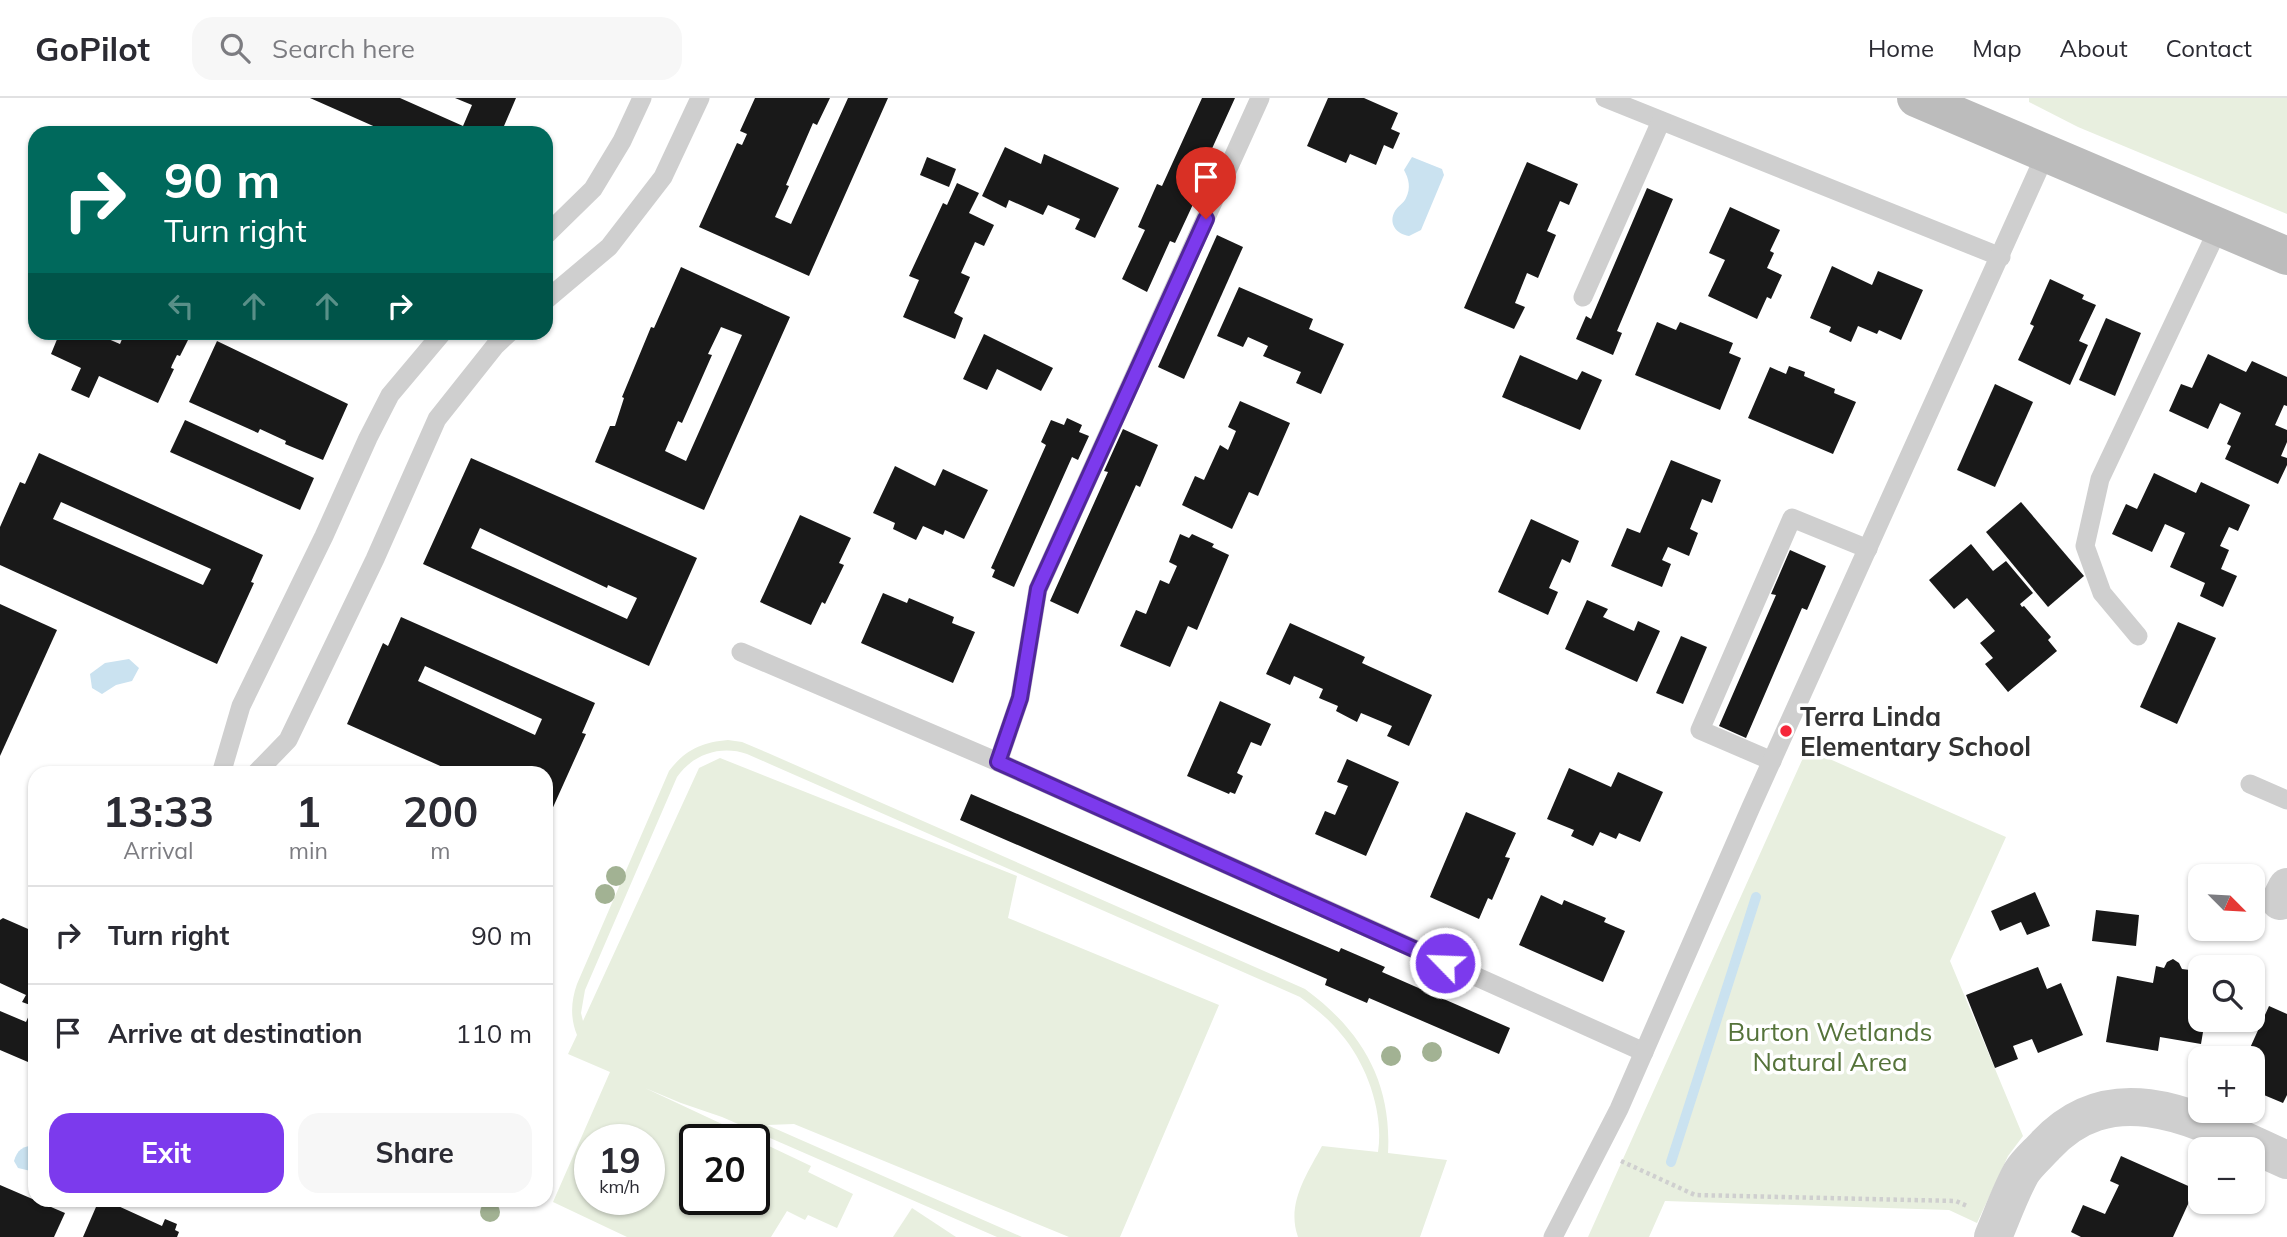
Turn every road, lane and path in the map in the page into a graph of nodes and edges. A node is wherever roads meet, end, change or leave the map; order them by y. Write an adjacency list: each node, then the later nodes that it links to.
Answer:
1 (642, 98): 9 (lane)
2 (700, 98): 12 (lane)
3 (1260, 98): 20 (lane)
4 (1605, 98): 6 (lane)
5 (1916, 98): 7 (main road)
6 (1661, 121): 11 (lane); 13 (lane)
7 (2046, 153): 8 (main road); 11 (lane)
8 (2218, 227): 10 (main road); 17 (lane)
9 (553, 228)
10 (2287, 256)
11 (2001, 257): 16 (lane)
12 (553, 294)
13 (1583, 298)
14 (436, 340): 21 (lane)
15 (501, 340): 22 (lane)
16 (1868, 549): 19 (lane); 19 (lane)
17 (2138, 636)
18 (741, 652): 20 (lane)
19 (1772, 761): 25 (lane)
20 (998, 762): 25 (lane)
21 (223, 766)
22 (263, 766)
23 (2249, 784): 24 (lane)
24 (2287, 800)
25 (1644, 1052): 26 (lane)
26 (1598, 1151): 28 (path); 29 (lane)
27 (2287, 1160): 28 (street)
28 (1996, 1229)
29 (1553, 1237)

